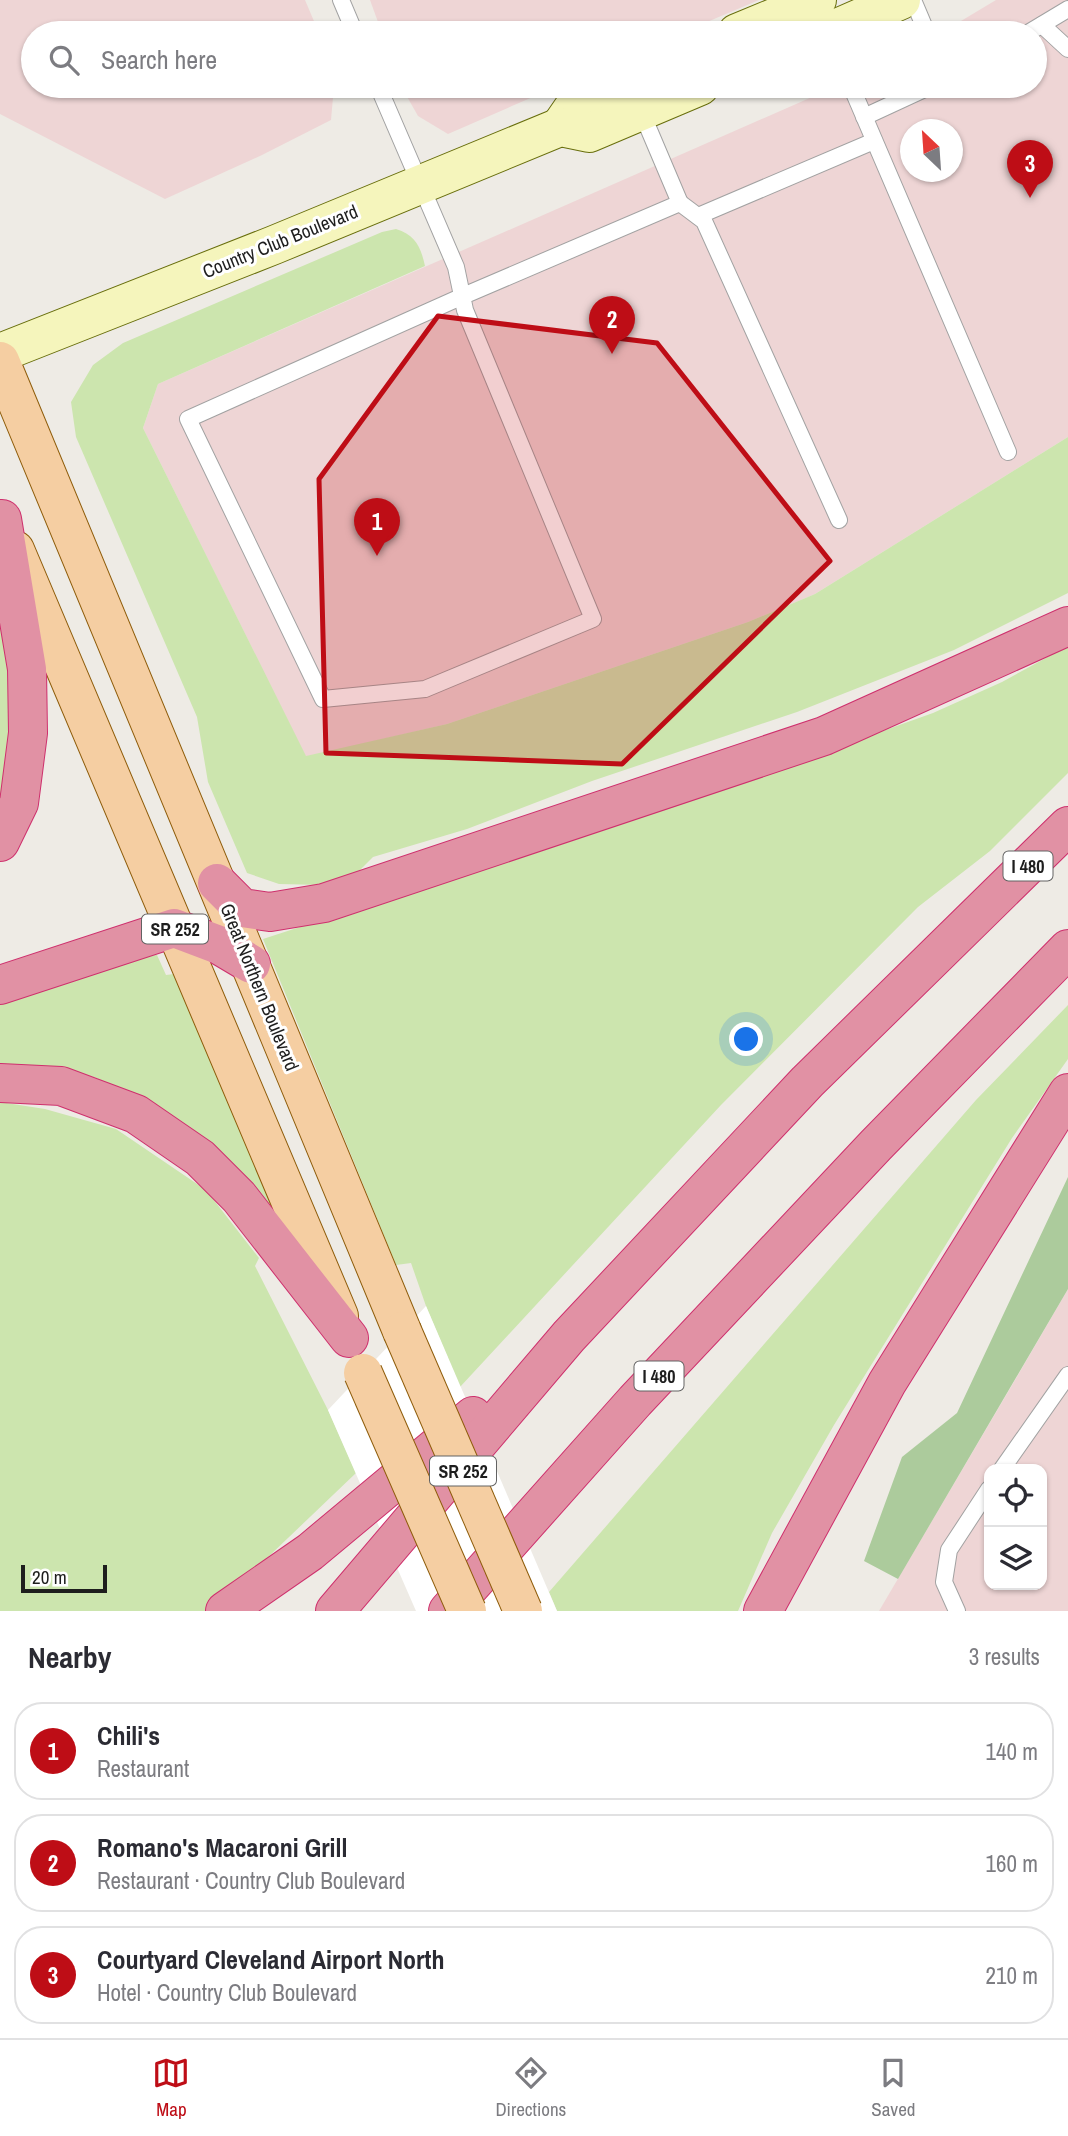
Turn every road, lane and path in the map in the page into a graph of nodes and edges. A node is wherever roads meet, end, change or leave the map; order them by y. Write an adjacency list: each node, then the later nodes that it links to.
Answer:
1 (341, 0): 5 (lane)
2 (901, 0): 6 (street)
3 (914, 0): 7 (lane)
4 (1068, 9): 8 (lane)
5 (350, 21)
6 (837, 21)
7 (922, 21)
8 (1047, 22)
9 (1047, 36): 10 (lane)
10 (1068, 49)
11 (383, 98): 20 (lane)
12 (582, 98): 18 (street)
13 (672, 98): 16 (street, Country Club Boulevard)
14 (856, 98): 17 (lane)
15 (905, 98): 17 (lane)
16 (641, 111): 18 (street, Country Club Boulevard); 21 (lane)
17 (864, 117): 19 (lane)
18 (560, 127): 20 (street, Country Club Boulevard)
19 (874, 141): 22 (lane); 26 (lane)
20 (420, 183): 23 (lane); 24 (street, Country Club Boulevard)
21 (680, 203): 22 (lane); 23 (lane)
22 (698, 216): 28 (lane)
23 (463, 296): 23 (lane)
24 (0, 353)
25 (0, 361): 32 (main road, Great Northern Boulevard / SR 252)
26 (1008, 452)
27 (1, 517): 31 (highway); 33 (main road, SR 252)
28 (839, 520)
29 (1068, 626): 32 (highway)
30 (1068, 826): 39 (highway, I 480)
31 (0, 842)
32 (217, 883): 35 (main road, Great Northern Boulevard / SR 252)
33 (174, 928): 35 (highway); 36 (highway); 40 (main road, SR 252)
34 (1068, 948): 46 (highway, I 480)
35 (251, 964): 48 (main road, Great Northern Boulevard / SR 252, bridge)
36 (0, 985)
37 (0, 1083): 40 (highway)
38 (1068, 1093): 49 (highway)
39 (569, 1336): 44 (highway); 45 (highway, I 480)
40 (349, 1338): 47 (main road, SR 252, bridge)
41 (1068, 1375): 42 (lane)
42 (1006, 1464)
43 (984, 1497): 50 (lane)
44 (225, 1611)
45 (335, 1611)
46 (448, 1611)
47 (467, 1611)
48 (523, 1611)
49 (763, 1611)
50 (957, 1611)

